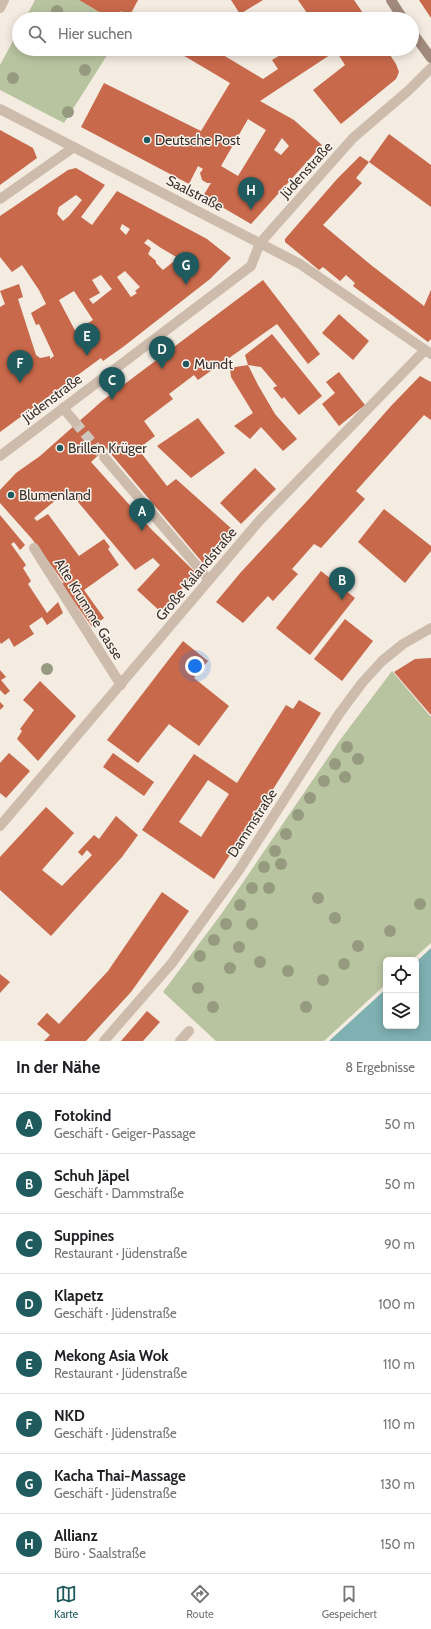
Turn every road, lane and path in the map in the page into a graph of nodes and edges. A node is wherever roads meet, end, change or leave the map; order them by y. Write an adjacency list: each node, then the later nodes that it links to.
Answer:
1 (4, 0): 3 (street)
2 (391, 0): 4 (main road)
3 (0, 8)
4 (399, 12)
5 (419, 42): 6 (main road)
6 (431, 58)
7 (431, 68): 11 (street, Jüdenstraße)
8 (0, 109): 9 (street, Saalstraße)
9 (74, 147): 10 (street); 11 (street, Saalstraße)
10 (0, 199)
11 (260, 243): 12 (street, Saalstraße); 13 (street, Jüdenstraße)
12 (428, 352): 18 (street, Große Kalandstraße)
13 (63, 408): 14 (street); 15 (street, Jüdenstraße)
14 (75, 422)
15 (0, 456)
16 (104, 457): 18 (street)
17 (34, 548): 20 (street, Alte Krumme Gasse)
18 (209, 580): 20 (street, Große Kalandstraße)
19 (431, 628): 23 (street, Dammstraße)
20 (121, 685): 21 (street, Große Kalandstraße)
21 (0, 826)
22 (189, 1031): 24 (street)
23 (104, 1041)
24 (180, 1041)

